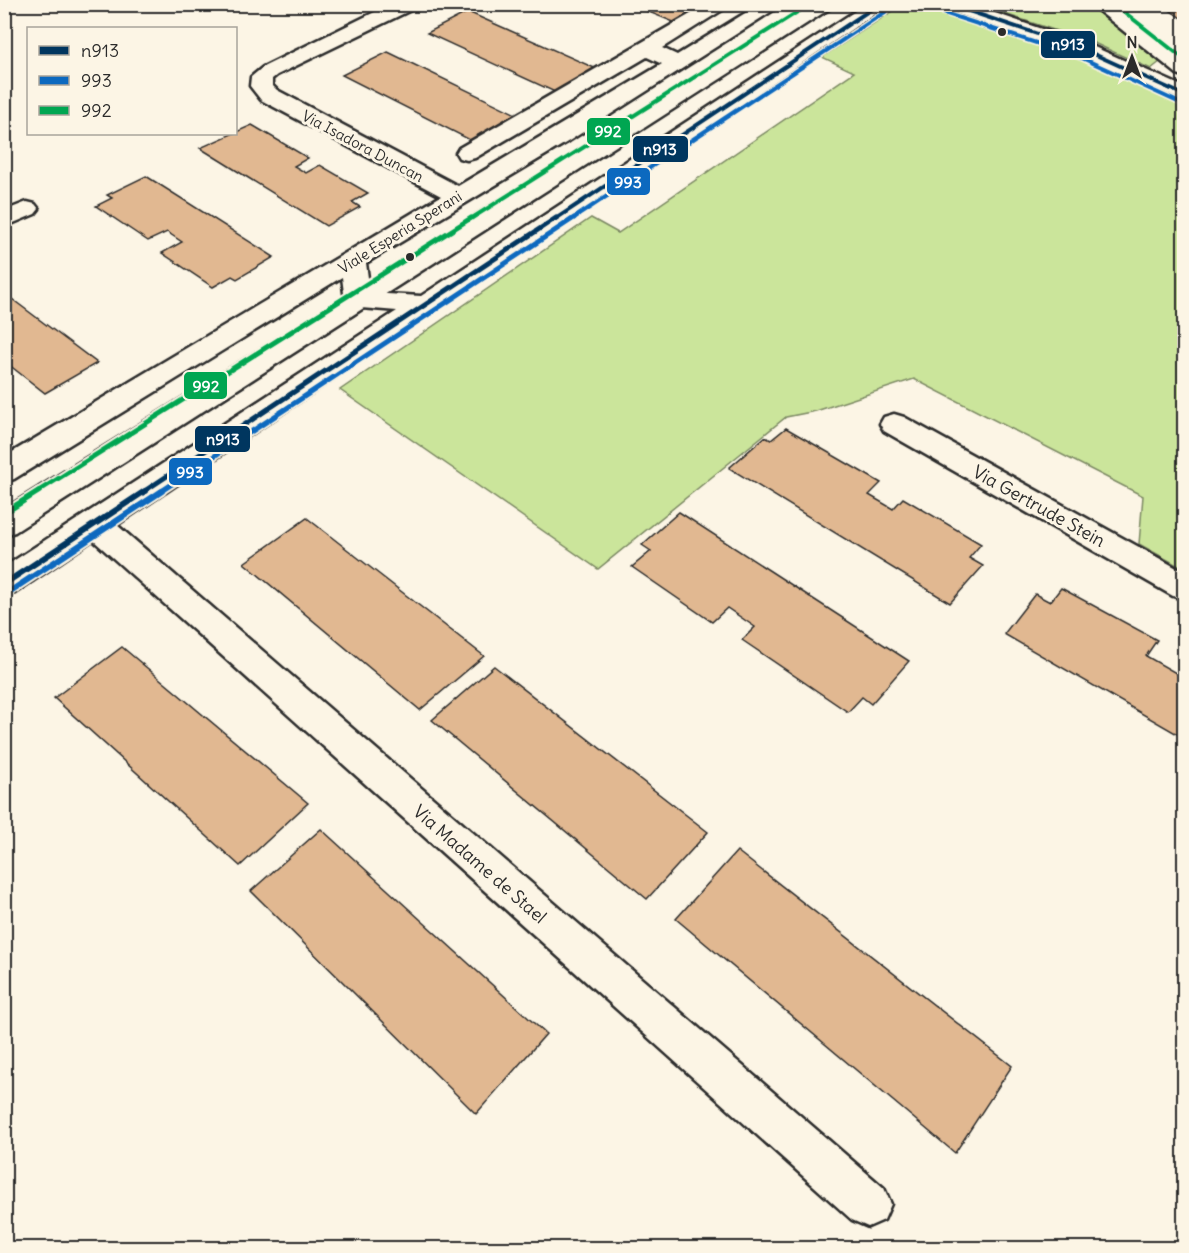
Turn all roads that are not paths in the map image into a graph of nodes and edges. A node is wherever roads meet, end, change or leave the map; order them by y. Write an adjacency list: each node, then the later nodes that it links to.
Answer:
1 (408, 4): 20 (street, Via Isadora Duncan)
2 (723, 4): 8 (street)
3 (774, 4): 13 (street, Viale Esperia Sperani)
4 (828, 4): 10 (street)
5 (880, 4): 9 (street)
6 (947, 4): 15 (street)
7 (1099, 4): 14 (street)
8 (666, 38): 11 (street); 13 (street)
9 (821, 45): 10 (street); 19 (street)
10 (763, 46): 16 (street)
11 (646, 49): 12 (street); 13 (street)
12 (626, 61): 13 (street); 18 (street)
13 (677, 64): 17 (street, Viale Esperia Sperani)
14 (1185, 70)
15 (1185, 95)
16 (624, 135): 17 (street); 19 (street); 24 (street)
17 (561, 136): 20 (street, Viale Esperia Sperani)
18 (467, 153)
19 (629, 172): 25 (street)
20 (458, 196): 23 (street, Viale Esperia Sperani)
21 (27, 209): 22 (street)
22 (4, 220)
23 (353, 261): 24 (street); 27 (street, Viale Esperia Sperani)
24 (358, 301): 25 (street); 29 (street)
25 (425, 304): 28 (street)
26 (894, 424): 31 (street, Via Gertrude Stein)
27 (11, 457)
28 (94, 523): 30 (street); 32 (street, Via Madame de Stael)
29 (4, 524)
30 (4, 584)
31 (1185, 587)
32 (868, 1204)

